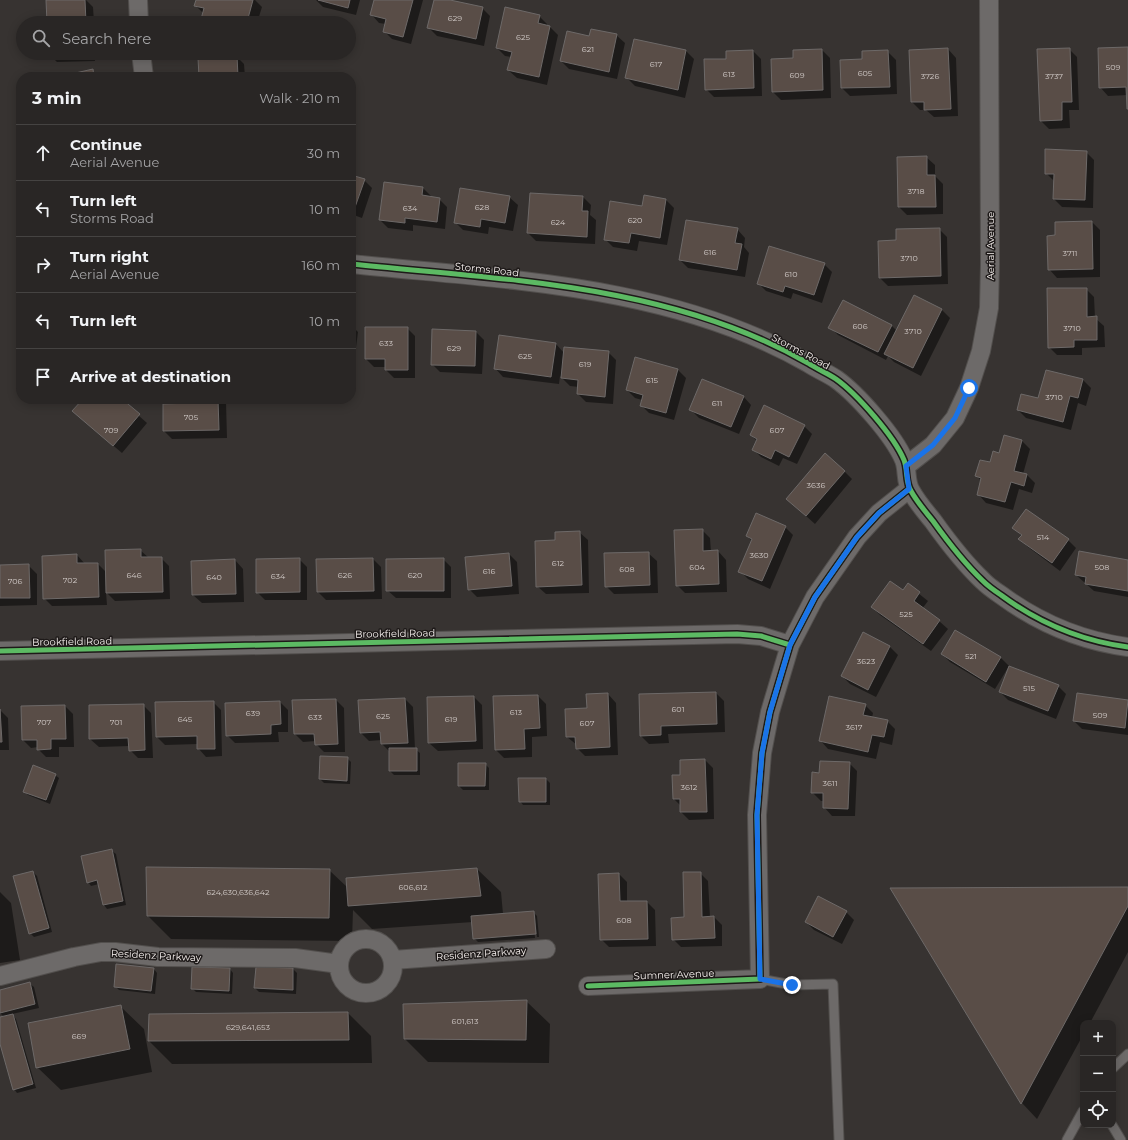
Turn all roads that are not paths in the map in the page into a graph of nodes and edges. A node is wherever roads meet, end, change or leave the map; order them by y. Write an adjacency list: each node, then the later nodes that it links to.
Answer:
1 (138, 0): 3 (street)
2 (989, 0): 7 (street, Aerial Avenue)
3 (138, 16)
4 (142, 60): 5 (street)
5 (143, 72)
6 (356, 264): 7 (street, Storms Road)
7 (906, 466): 8 (street, Storms Road)
8 (909, 489): 9 (street); 10 (street, Storms Road)
9 (790, 645): 11 (street, Brookfield Road); 16 (street)
10 (1128, 647)
11 (0, 652)
12 (546, 949): 13 (street, Residenz Parkway)
13 (393, 960): 14 (street); 14 (street)
14 (339, 964): 15 (street, Residenz Parkway)
15 (0, 976)
16 (760, 979): 17 (street, Sumner Avenue); 22 (lane)
17 (588, 986)
18 (1128, 1054): 19 (lane)
19 (1116, 1065)
20 (1080, 1116): 23 (lane)
21 (1114, 1128): 24 (lane)
22 (839, 1140)
23 (1067, 1140)
24 (1121, 1140)

